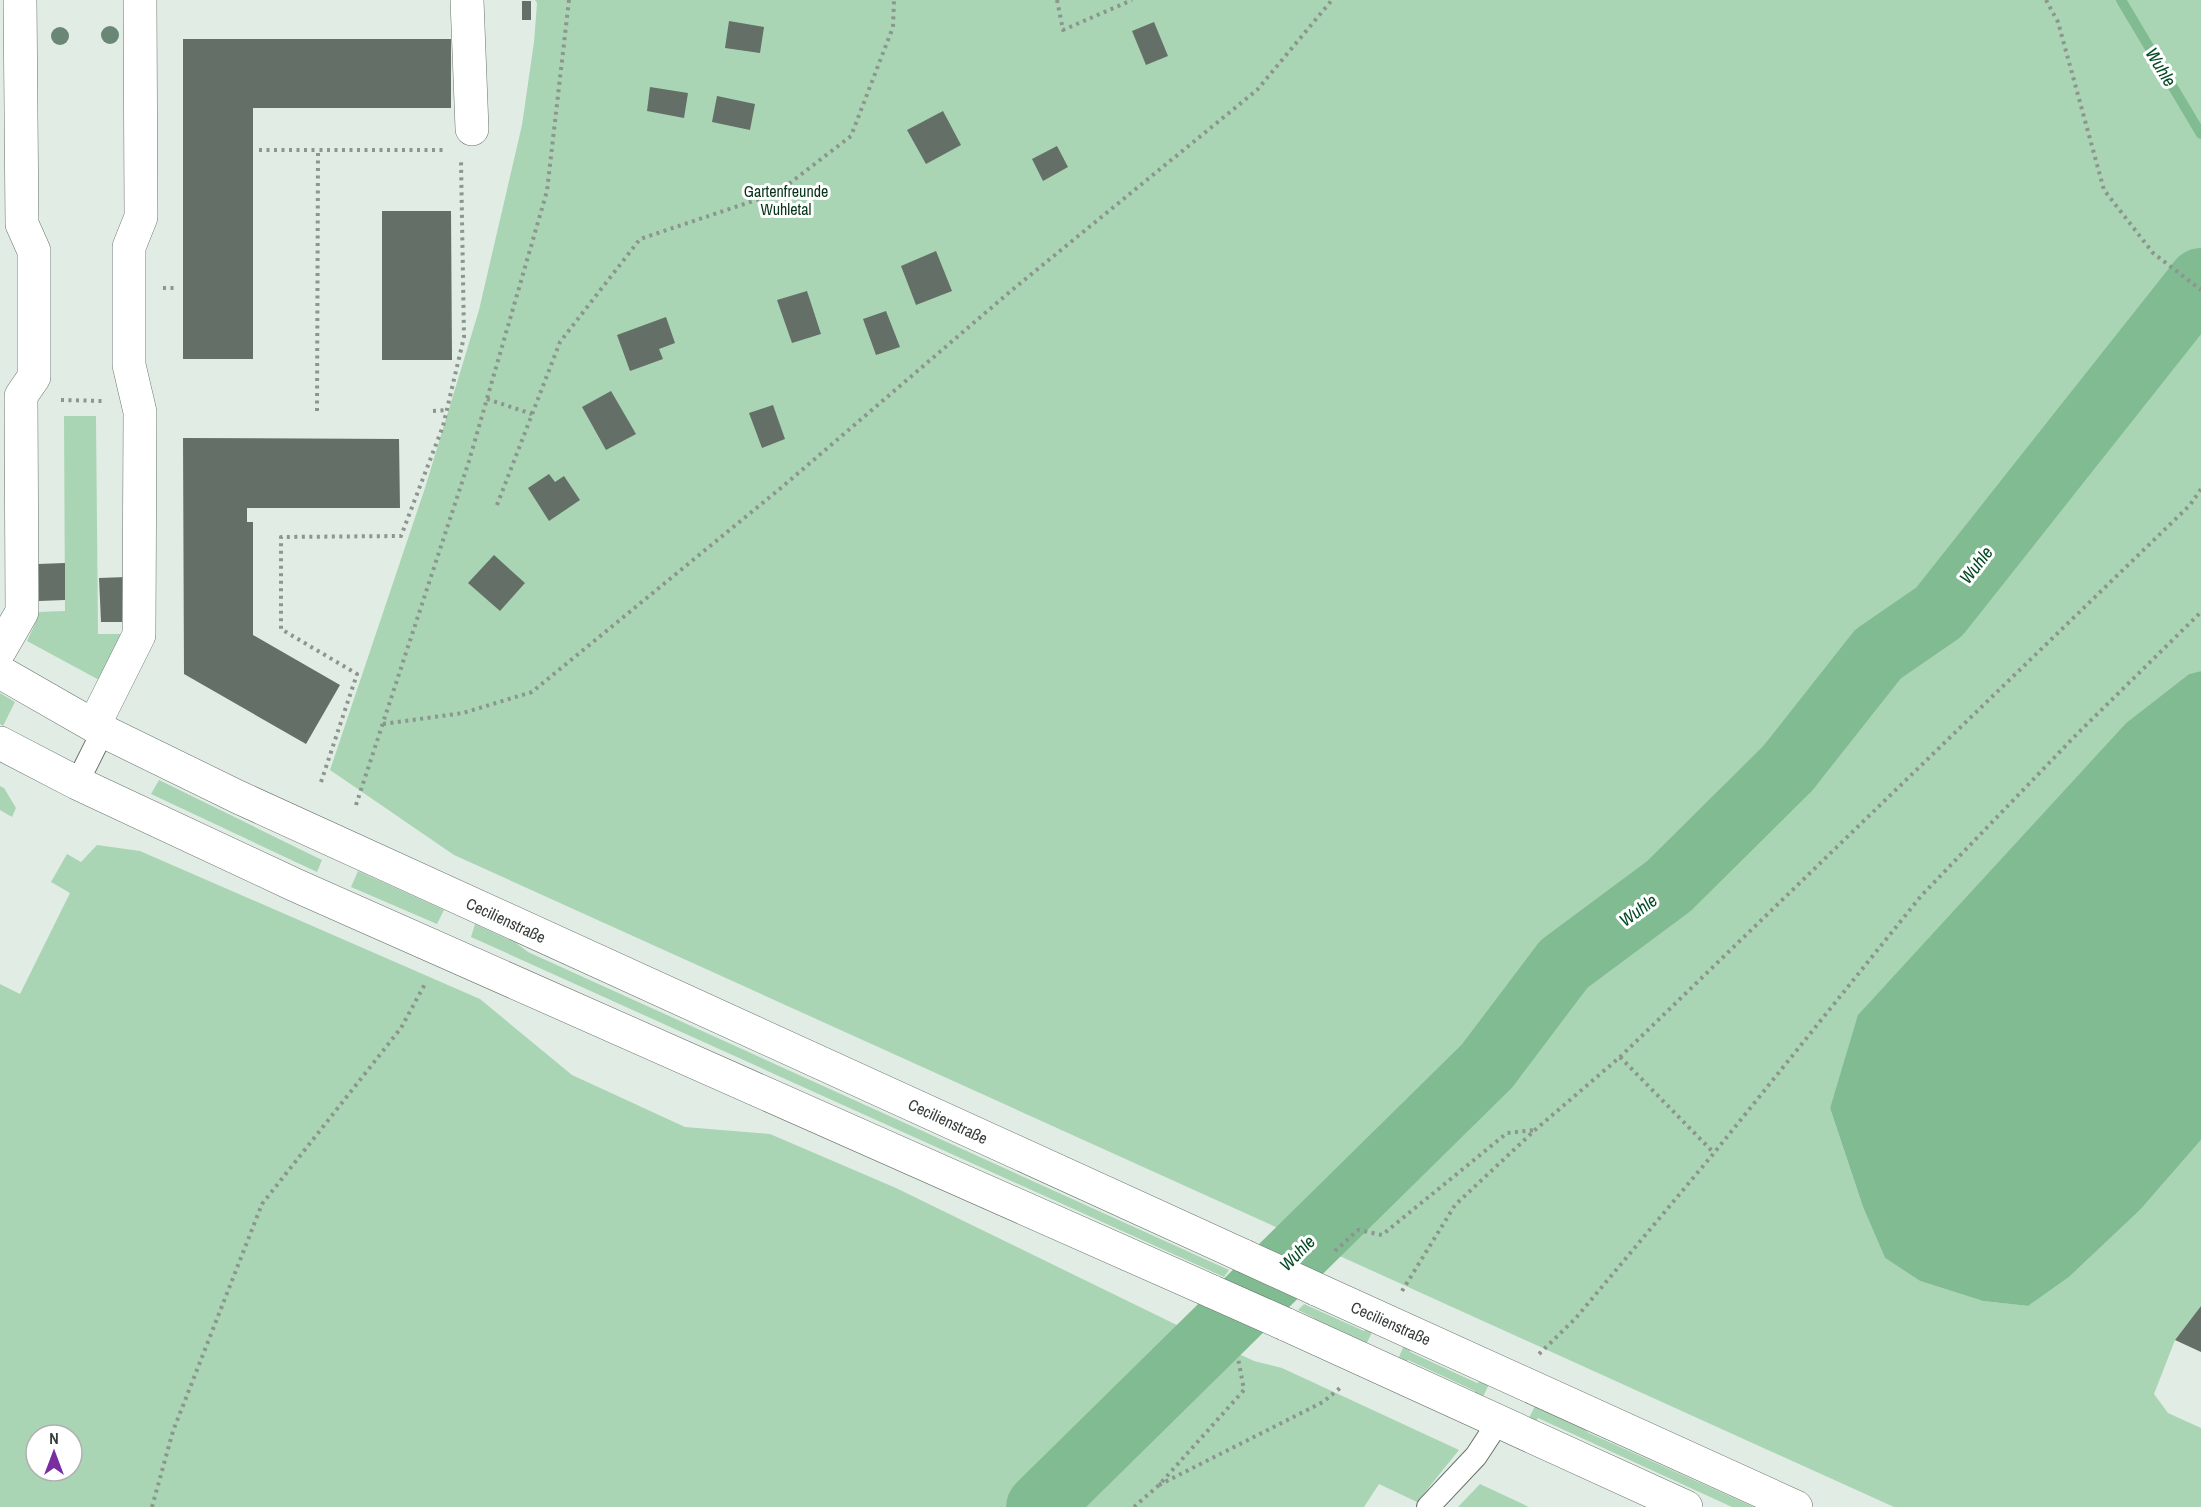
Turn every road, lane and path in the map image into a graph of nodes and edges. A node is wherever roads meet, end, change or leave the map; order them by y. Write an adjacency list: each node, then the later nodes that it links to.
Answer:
1 (20, 0): 15 (street)
2 (140, 0): 16 (street)
3 (467, 0): 10 (street)
4 (568, 0): 14 (path)
5 (894, 0): 20 (path)
6 (1057, 0): 7 (path)
7 (1132, 0)
8 (1332, 0): 27 (path)
9 (2046, 0): 13 (path)
10 (466, 140): 12 (path); 17 (path)
11 (259, 150): 12 (path)
12 (318, 150): 18 (path)
13 (2201, 290)
14 (487, 399): 20 (path); 27 (path)
15 (21, 400): 16 (path); 21 (street)
16 (139, 402): 28 (street)
17 (447, 410): 19 (path); 30 (path)
18 (317, 411)
19 (433, 411)
20 (532, 414): 23 (path)
21 (10, 467): 25 (street)
22 (2201, 489): 34 (path)
23 (497, 505)
24 (2201, 612): 36 (path)
25 (0, 650)
26 (0, 672): 28 (street, Cecilienstraße)
27 (383, 724): 32 (path)
28 (99, 728): 31 (lane); 48 (street, Cecilienstraße, bridge)
29 (0, 742): 31 (street)
30 (321, 782)
31 (77, 783): 42 (street, bridge)
32 (356, 805)
33 (427, 980): 44 (path)
34 (1620, 1057): 35 (path); 36 (path)
35 (1535, 1130): 37 (path); 38 (path)
36 (1714, 1153): 39 (path)
37 (1335, 1251)
38 (1404, 1287)
39 (1544, 1349)
40 (1238, 1358): 43 (path)
41 (1335, 1393): 43 (path)
42 (1499, 1421): 46 (lane); 47 (street)
43 (1159, 1485): 45 (path)
44 (152, 1507)
45 (1134, 1507)
46 (1428, 1507)
47 (1686, 1507)
48 (1796, 1507)

